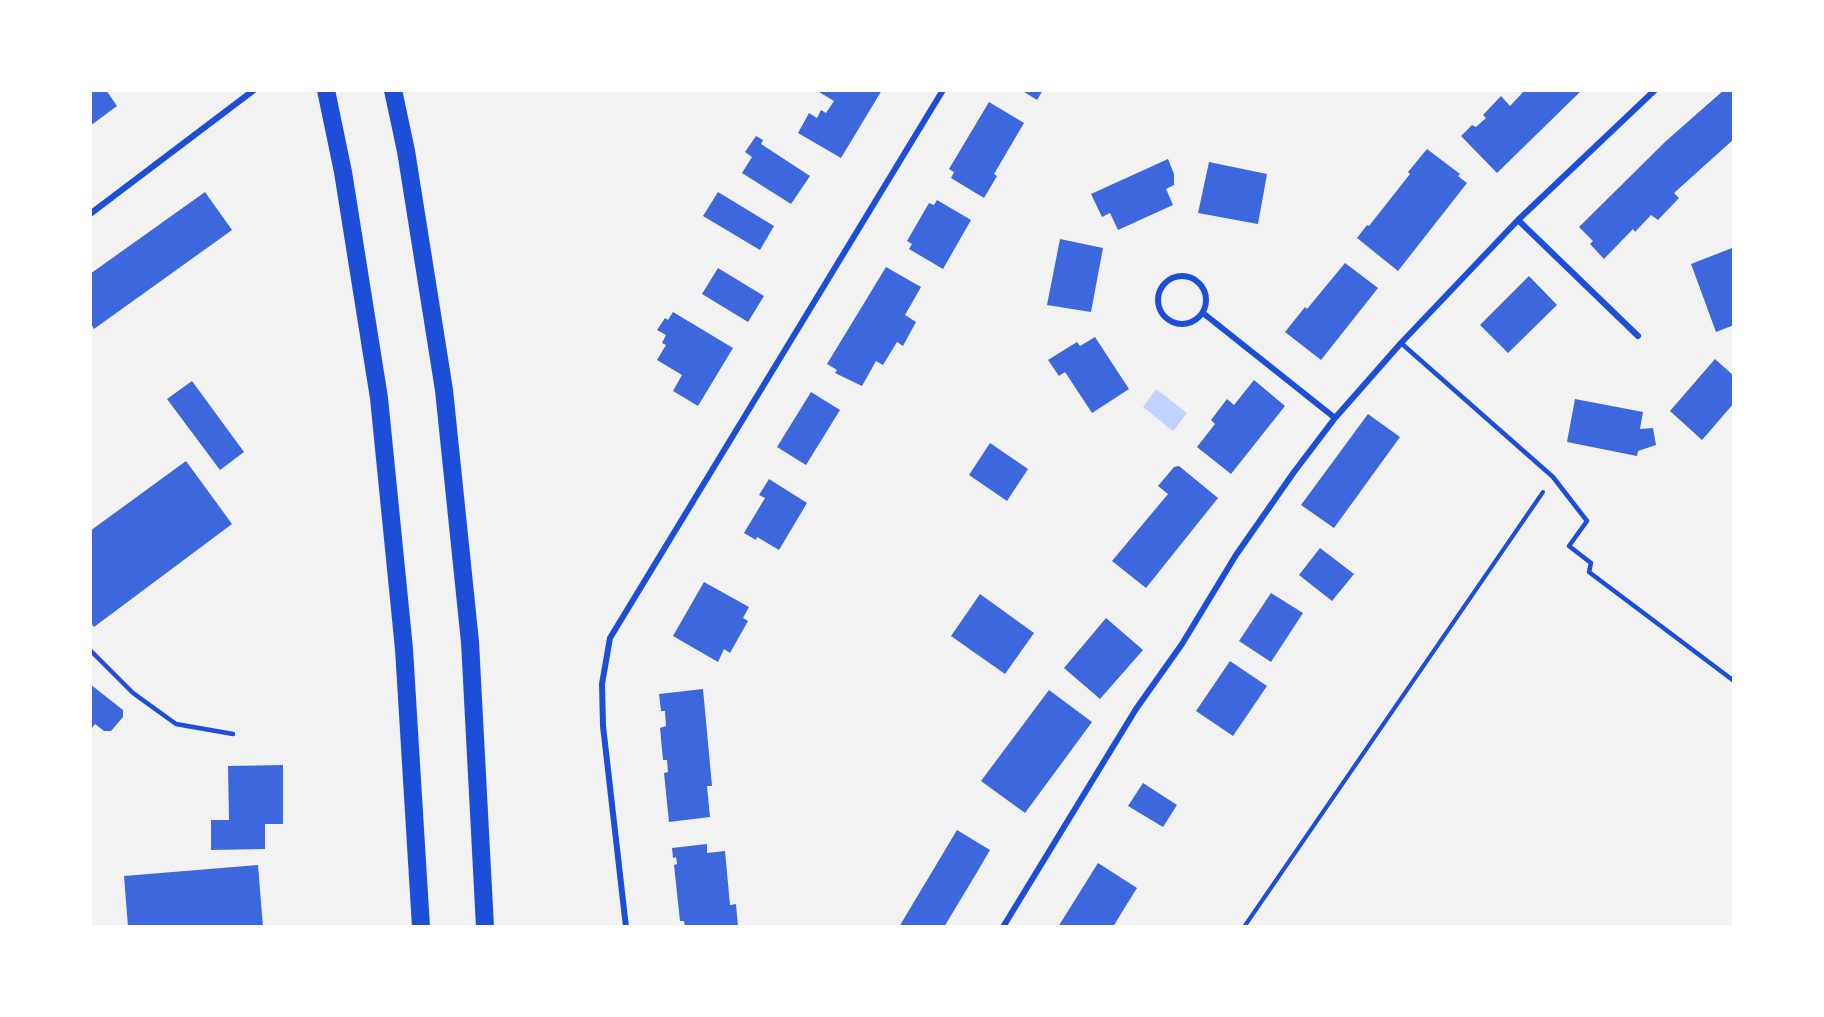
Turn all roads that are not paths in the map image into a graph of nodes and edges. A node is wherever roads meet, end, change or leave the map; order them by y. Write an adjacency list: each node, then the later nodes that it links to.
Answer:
1 (255, 90): 6 (street)
2 (326, 90): 15 (highway)
3 (393, 90): 16 (highway)
4 (943, 90): 17 (street)
5 (1655, 90): 7 (street)
6 (90, 214)
7 (1518, 220): 9 (street); 10 (street)
8 (1203, 313): 8 (street); 11 (street)
9 (1638, 336)
10 (1401, 343): 11 (street); 13 (lane)
11 (1335, 418): 18 (street)
12 (90, 650): 14 (lane)
13 (1734, 681)
14 (233, 734)
15 (421, 927)
16 (485, 927)
17 (626, 927)
18 (1003, 927)

